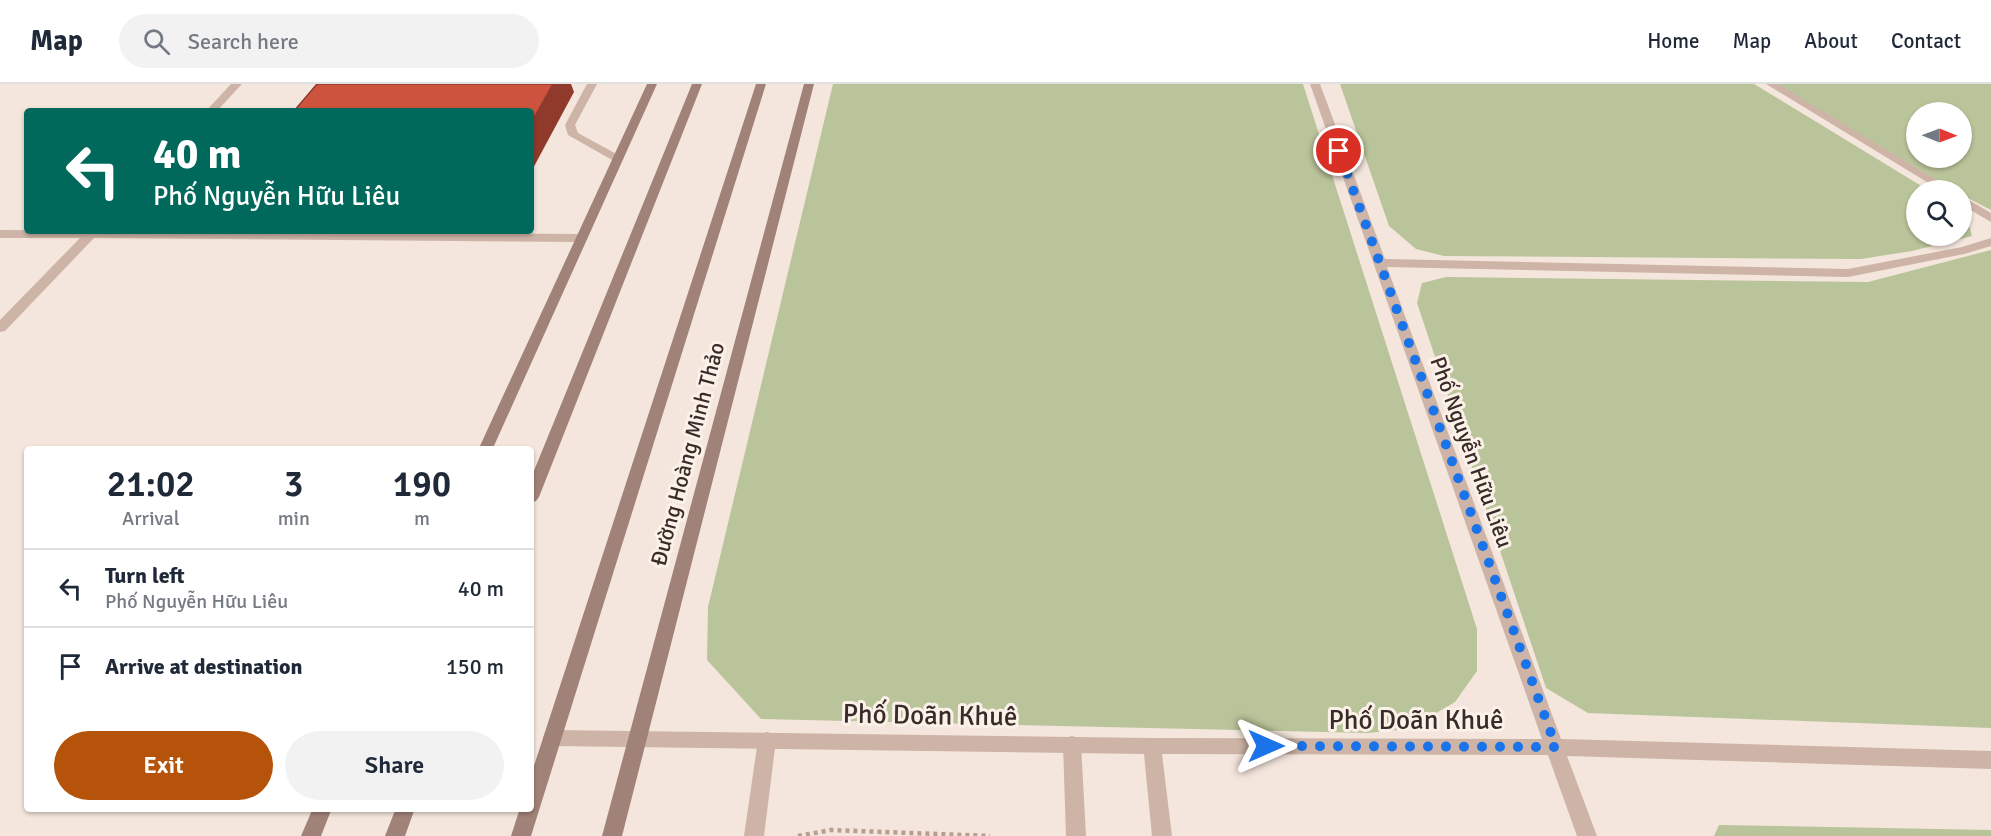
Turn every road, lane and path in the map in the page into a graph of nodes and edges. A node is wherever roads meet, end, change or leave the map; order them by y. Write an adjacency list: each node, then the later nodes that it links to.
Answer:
1 (237, 84): 9 (street)
2 (592, 84): 10 (street)
3 (652, 84): 10 (main road)
4 (697, 84): 23 (main road)
5 (761, 84): 24 (main road, Đường Hoàng Minh Thảo)
6 (809, 84): 25 (main road, Đường Hoàng Minh Thảo)
7 (1315, 84): 20 (street, Phố Nguyễn Hữu Liêu)
8 (1771, 84): 11 (street)
9 (214, 108)
10 (618, 159): 18 (main road)
11 (1930, 180)
12 (1972, 206): 13 (street)
13 (1991, 218)
14 (0, 234): 15 (street)
15 (24, 234)
16 (91, 234): 21 (street)
17 (190, 234): 18 (street)
18 (581, 238): 22 (main road)
19 (1991, 242): 20 (street)
20 (1380, 263): 29 (street, Phố Nguyễn Hữu Liêu)
21 (0, 328)
22 (487, 446)
23 (534, 490)
24 (552, 738): 25 (street, Phố Doãn Khuê); 31 (main road, Đường Hoàng Minh Thảo)
25 (636, 740): 26 (street, Phố Doãn Khuê); 38 (main road, Đường Hoàng Minh Thảo)
26 (767, 740): 27 (street, Phố Doãn Khuê); 39 (street)
27 (1072, 744): 28 (street, Phố Doãn Khuê); 42 (street)
28 (1152, 746): 29 (street, Phố Doãn Khuê); 43 (street)
29 (1556, 747): 30 (street, Phố Doãn Khuê); 44 (street, Phố Nguyễn Hữu Liêu)
30 (1991, 760)
31 (534, 794)
32 (321, 812): 35 (main road)
33 (404, 812): 36 (main road)
34 (528, 812): 37 (main road, Đường Hoàng Minh Thảo)
35 (310, 836)
36 (395, 836)
37 (521, 836)
38 (612, 836)
39 (754, 836)
40 (798, 836): 41 (path)
41 (990, 836)
42 (1076, 836)
43 (1162, 836)
44 (1587, 836)

